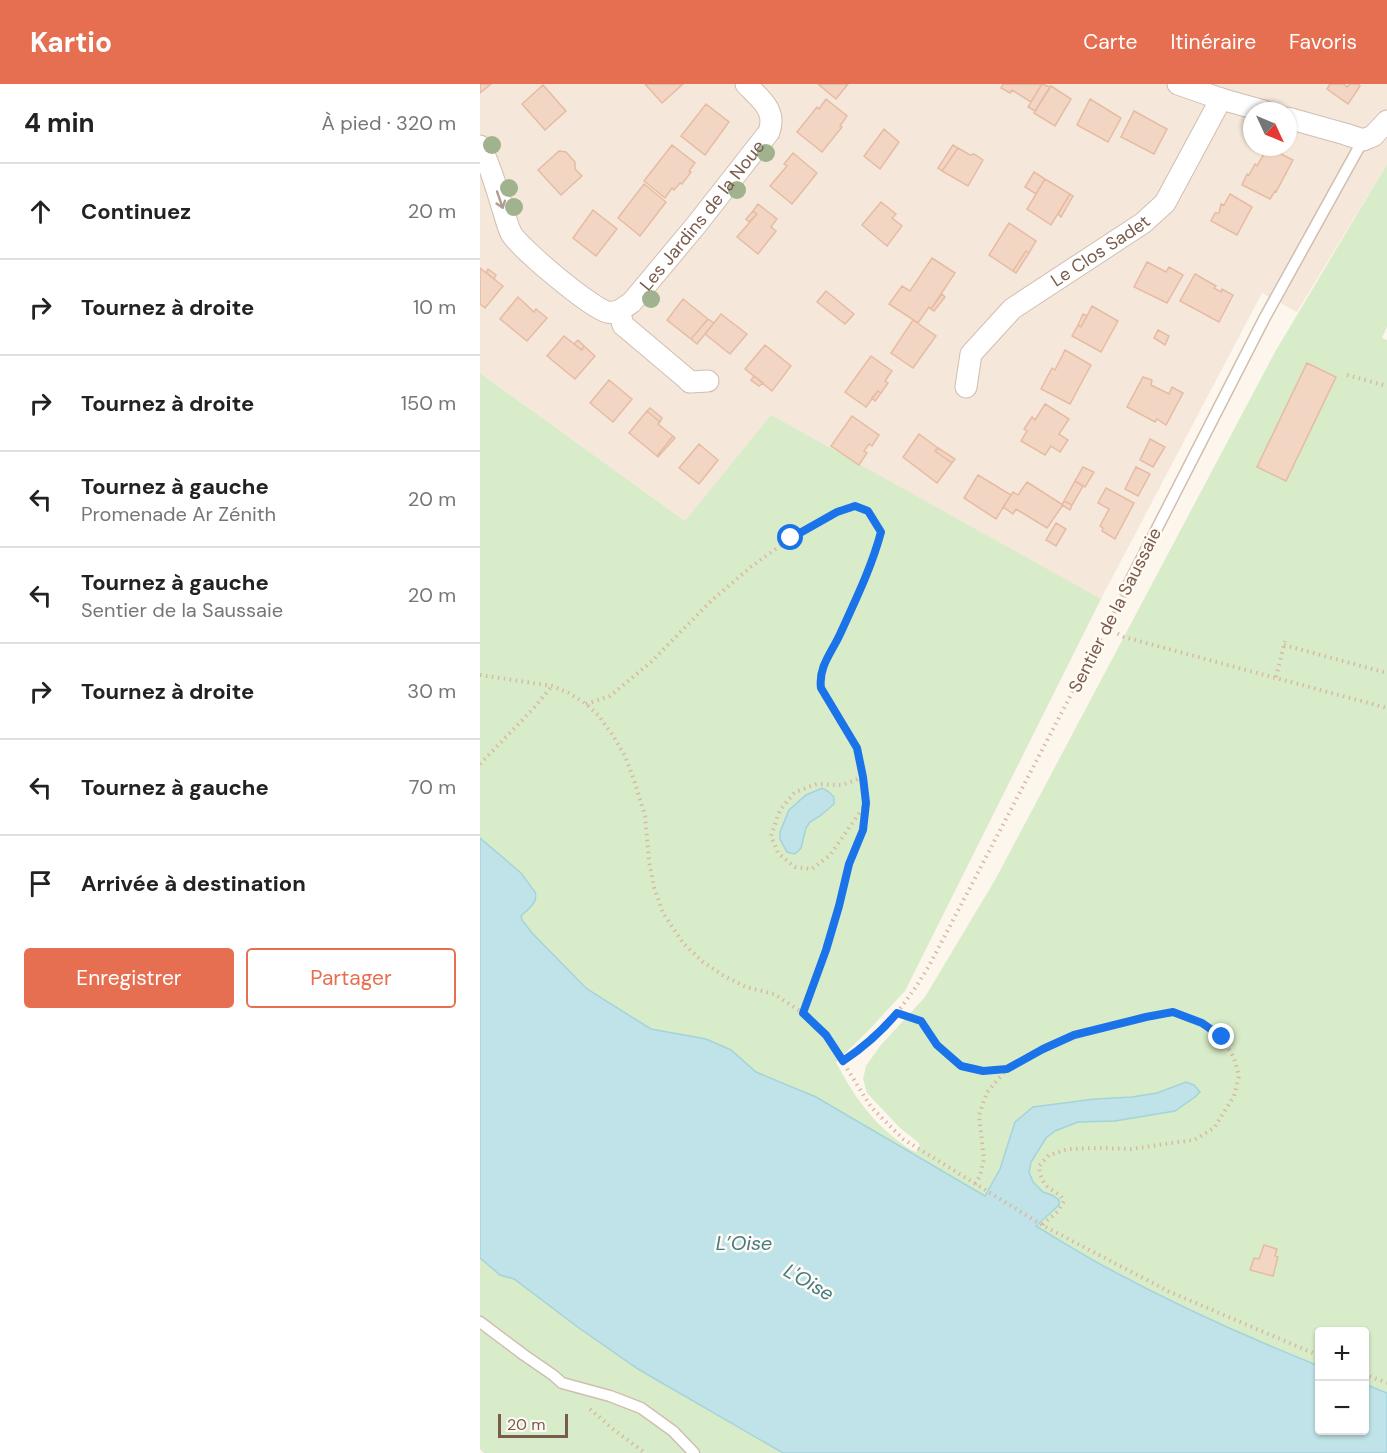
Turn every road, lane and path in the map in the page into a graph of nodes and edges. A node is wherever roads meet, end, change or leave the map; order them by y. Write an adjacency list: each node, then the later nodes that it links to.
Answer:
1 (746, 84): 9 (street, Les Jardins de la Noue)
2 (1178, 84): 3 (street)
3 (1221, 99): 4 (street); 13 (street, Le Clos Sadet)
4 (1243, 105)
5 (1297, 121): 7 (street)
6 (1387, 121): 7 (street)
7 (1363, 140): 14 (lane, Sentier de la Saussaie)
8 (480, 146): 9 (street, one-way to 9)
9 (619, 310): 11 (street)
10 (1347, 375): 12 (path)
11 (708, 381)
12 (1387, 386)
13 (966, 387)
14 (1125, 591): 15 (path, Sentier de la Saussaie)
15 (1107, 628): 18 (path); 26 (path, Sentier de la Saussaie)
16 (1387, 673): 18 (path)
17 (480, 675): 19 (path)
18 (1276, 677): 21 (path)
19 (552, 686): 20 (path); 22 (path)
20 (586, 704): 23 (path); 25 (path)
21 (1387, 708)
22 (480, 764)
23 (863, 777): 24 (path); 24 (path)
24 (866, 803): 25 (path)
25 (803, 1013): 27 (path)
26 (897, 1013): 27 (path, Sentier de la Saussaie); 28 (path)
27 (843, 1061): 29 (path)
28 (1007, 1069): 29 (path); 30 (path)
29 (975, 1184): 30 (path)
30 (1041, 1224): 32 (path)
31 (480, 1322): 37 (lane)
32 (1315, 1354)
33 (1369, 1376): 34 (path)
34 (1387, 1383)
35 (589, 1408): 36 (path)
36 (645, 1453)
37 (694, 1453)

